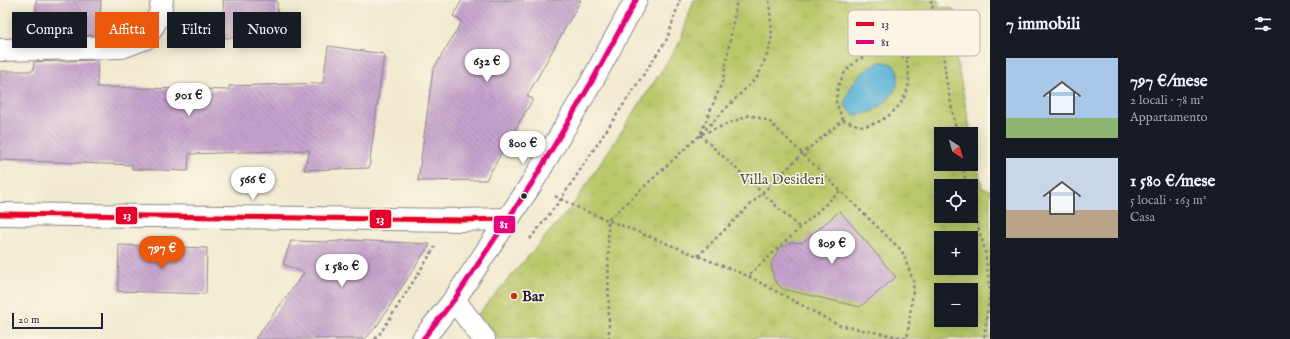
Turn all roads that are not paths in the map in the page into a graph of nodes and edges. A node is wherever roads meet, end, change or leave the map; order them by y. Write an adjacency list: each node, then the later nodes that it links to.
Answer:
1 (162, 0): 3 (street)
2 (636, 0): 5 (street)
3 (0, 50)
4 (0, 214): 5 (street)
5 (507, 219): 6 (street)
6 (454, 300): 7 (street); 8 (street)
7 (423, 339)
8 (484, 339)

